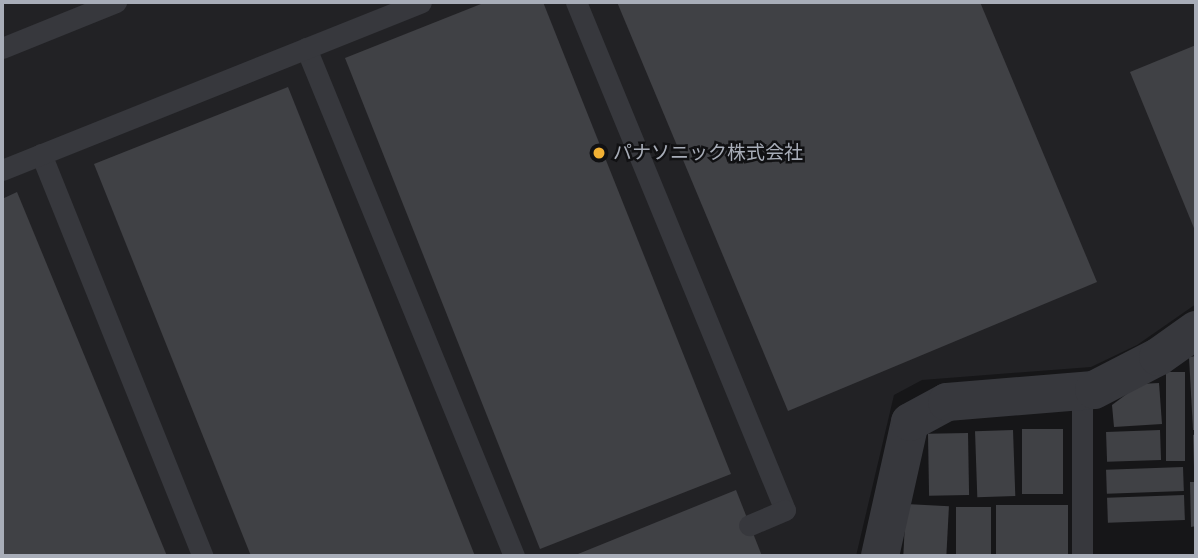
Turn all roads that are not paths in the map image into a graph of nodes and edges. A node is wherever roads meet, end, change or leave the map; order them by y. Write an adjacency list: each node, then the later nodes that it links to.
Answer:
1 (116, 2): 4 (lane)
2 (421, 2): 5 (lane)
3 (576, 2): 10 (lane)
4 (2, 48)
5 (306, 48): 6 (lane); 12 (lane)
6 (41, 155): 7 (lane); 11 (lane)
7 (2, 170)
8 (1196, 330): 9 (street)
9 (1082, 391): 13 (street); 14 (lane)
10 (749, 525)
11 (202, 556)
12 (514, 556)
13 (880, 556)
14 (1082, 556)

